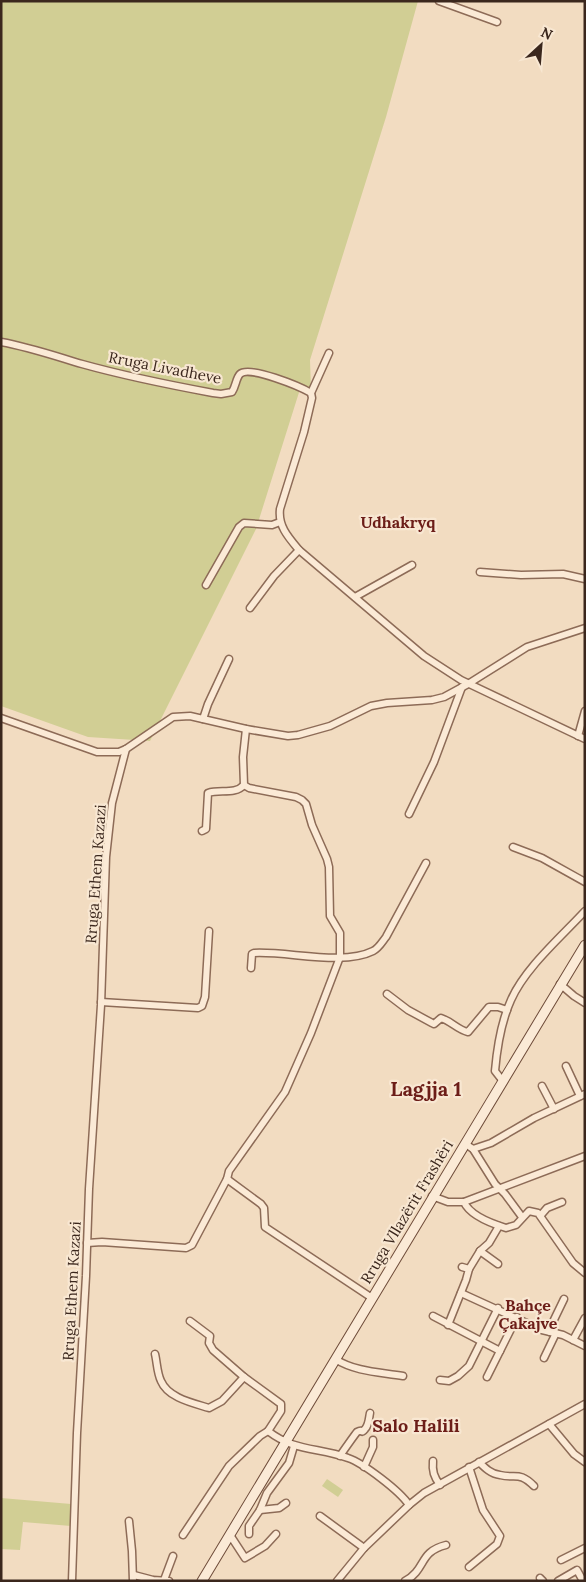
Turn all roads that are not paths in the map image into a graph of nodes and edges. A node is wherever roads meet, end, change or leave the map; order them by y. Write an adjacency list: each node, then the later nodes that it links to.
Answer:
1 (439, 1): 2 (street)
2 (497, 22)
3 (1, 342): 5 (street, Rruga Livadheve)
4 (329, 353): 5 (street)
5 (311, 393): 6 (street)
6 (280, 522): 7 (street); 11 (street)
7 (298, 550): 12 (street); 13 (street)
8 (412, 565): 12 (street)
9 (480, 572): 10 (street)
10 (585, 579)
11 (206, 585)
12 (355, 597): 16 (street)
13 (250, 608)
14 (585, 628): 16 (street)
15 (229, 659): 19 (street)
16 (465, 686): 20 (street); 21 (street); 25 (street)
17 (585, 710): 21 (street)
18 (1, 718): 23 (street)
19 (203, 719): 20 (street); 23 (street)
20 (246, 729): 24 (street)
21 (578, 736): 22 (street)
22 (585, 739)
23 (126, 749): 37 (street, Rruga Ethem Kazazi)
24 (244, 785): 26 (street); 33 (street)
25 (410, 814)
26 (202, 831)
27 (514, 847): 29 (street)
28 (426, 863): 33 (street)
29 (585, 882)
30 (585, 911): 39 (street)
31 (209, 931): 37 (street)
32 (585, 945): 35 (main road, Rruga Vllazërit Frashëri)
33 (340, 957): 34 (street); 48 (street)
34 (251, 968)
35 (560, 984): 38 (street); 41 (main road, Rruga Vllazërit Frashëri)
36 (387, 994): 39 (street)
37 (101, 1002): 56 (street, Rruga Ethem Kazazi)
38 (585, 1002)
39 (507, 1010): 41 (street)
40 (566, 1066): 43 (street)
41 (502, 1080): 45 (main road, Rruga Vllazërit Frashëri)
42 (542, 1086): 44 (street)
43 (582, 1095): 44 (street)
44 (554, 1109): 46 (street)
45 (464, 1144): 46 (street); 50 (main road, Rruga Vllazërit Frashëri)
46 (473, 1149): 49 (street)
47 (585, 1156): 49 (street)
48 (227, 1179): 56 (street); 61 (street)
49 (499, 1189): 51 (street); 54 (street)
50 (432, 1196): 51 (street); 61 (main road, Rruga Vllazërit Frashëri)
51 (464, 1202): 55 (street)
52 (562, 1202): 53 (street)
53 (541, 1215): 54 (street); 59 (street)
54 (522, 1217): 55 (street)
55 (499, 1226): 57 (street)
56 (87, 1243): 113 (street, Rruga Ethem Kazazi)
57 (480, 1251): 58 (street); 60 (street)
58 (498, 1264)
59 (585, 1273)
60 (461, 1293): 63 (street); 68 (street)
61 (372, 1298): 76 (main road, Rruga Vllazërit Frashëri)
62 (564, 1299): 69 (street)
63 (498, 1308): 65 (street); 71 (street)
64 (433, 1316): 68 (street)
65 (517, 1317): 69 (street); 73 (street)
66 (585, 1318): 70 (street)
67 (190, 1322): 78 (street)
68 (448, 1325): 71 (street)
69 (553, 1333): 70 (street); 75 (street)
70 (573, 1340): 72 (street)
71 (482, 1342): 73 (street); 80 (street)
72 (585, 1346)
73 (500, 1351): 79 (street)
74 (155, 1354): 78 (street)
75 (544, 1358)
76 (335, 1359): 77 (street); 86 (main road, Rruga Vllazërit Frashëri)
77 (403, 1376)
78 (244, 1377): 84 (street)
79 (487, 1377)
80 (440, 1380)
81 (585, 1404): 83 (street)
82 (370, 1413): 87 (street)
83 (549, 1424): 89 (street); 90 (street)
84 (268, 1431): 86 (street); 101 (street)
85 (373, 1440): 91 (street)
86 (289, 1444): 87 (street); 97 (main road, Rruga Vllazërit Frashëri); 98 (street, Rruga Vllazërit Frashëri)
87 (340, 1456): 91 (street)
88 (433, 1461): 93 (street)
89 (479, 1462): 92 (street); 94 (street)
90 (585, 1462)
91 (364, 1467): 96 (street)
92 (469, 1467): 93 (street); 110 (street)
93 (440, 1485): 96 (street)
94 (534, 1486)
95 (286, 1503): 98 (street)
96 (409, 1505): 106 (street)
97 (246, 1508): 98 (street); 104 (main road, Rruga Vllazërit Frashëri)
98 (258, 1512): 102 (street, Rruga Vllazërit Frashëri)
99 (320, 1516): 106 (street)
100 (129, 1521): 111 (street)
101 (183, 1534)
102 (248, 1534)
103 (276, 1534): 104 (street)
104 (230, 1535): 114 (main road, Rruga Vllazërit Frashëri)
105 (446, 1545): 116 (street)
106 (364, 1548): 115 (street)
107 (585, 1548): 109 (street)
108 (173, 1556): 112 (street)
109 (561, 1560)
110 (469, 1567)
111 (133, 1578): 112 (street)
112 (167, 1580)
113 (72, 1581)
114 (202, 1581)
115 (338, 1581)
116 (405, 1581)
117 (558, 1581): 118 (street)
118 (583, 1581)

